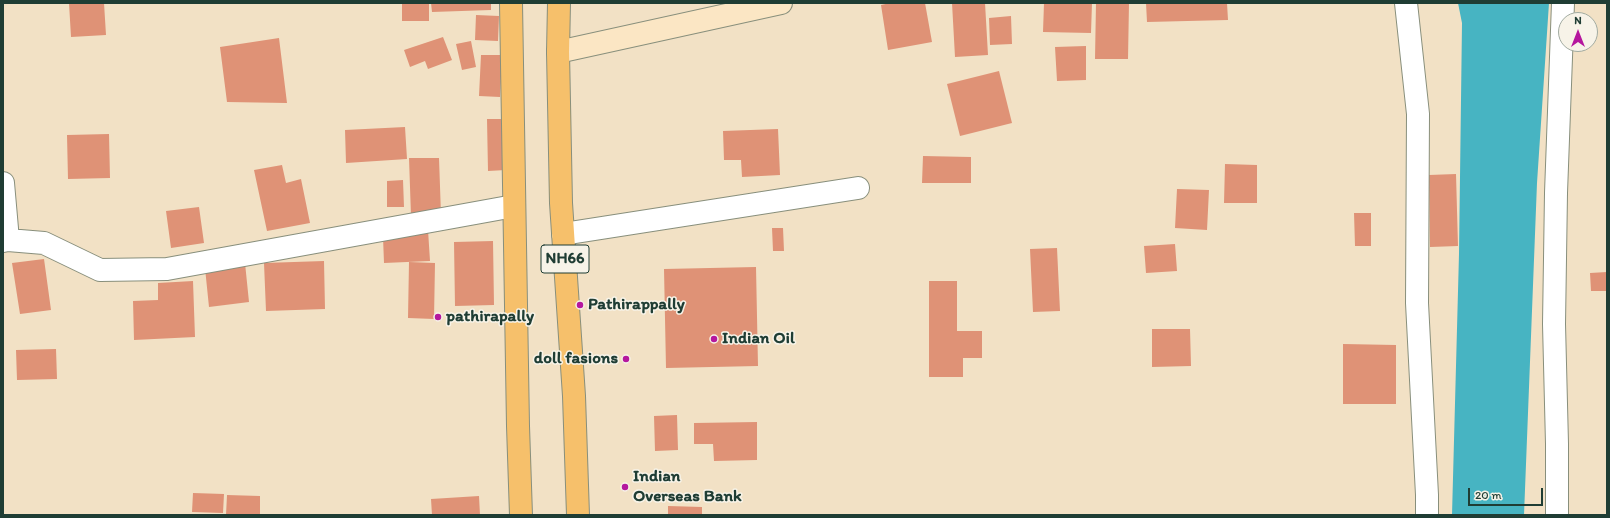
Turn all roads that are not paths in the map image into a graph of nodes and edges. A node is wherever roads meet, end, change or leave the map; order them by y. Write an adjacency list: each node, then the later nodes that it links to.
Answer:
1 (511, 3): 9 (highway)
2 (559, 3): 6 (highway, NH66)
3 (781, 3): 6 (main road)
4 (1406, 3): 14 (street)
5 (1563, 3): 15 (street)
6 (558, 52): 10 (highway, NH66)
7 (3, 183): 11 (street)
8 (858, 188): 10 (street)
9 (514, 206): 11 (street); 12 (highway)
10 (563, 234): 13 (highway, NH66)
11 (6, 240)
12 (521, 515)
13 (578, 515)
14 (1427, 515)
15 (1557, 515)

